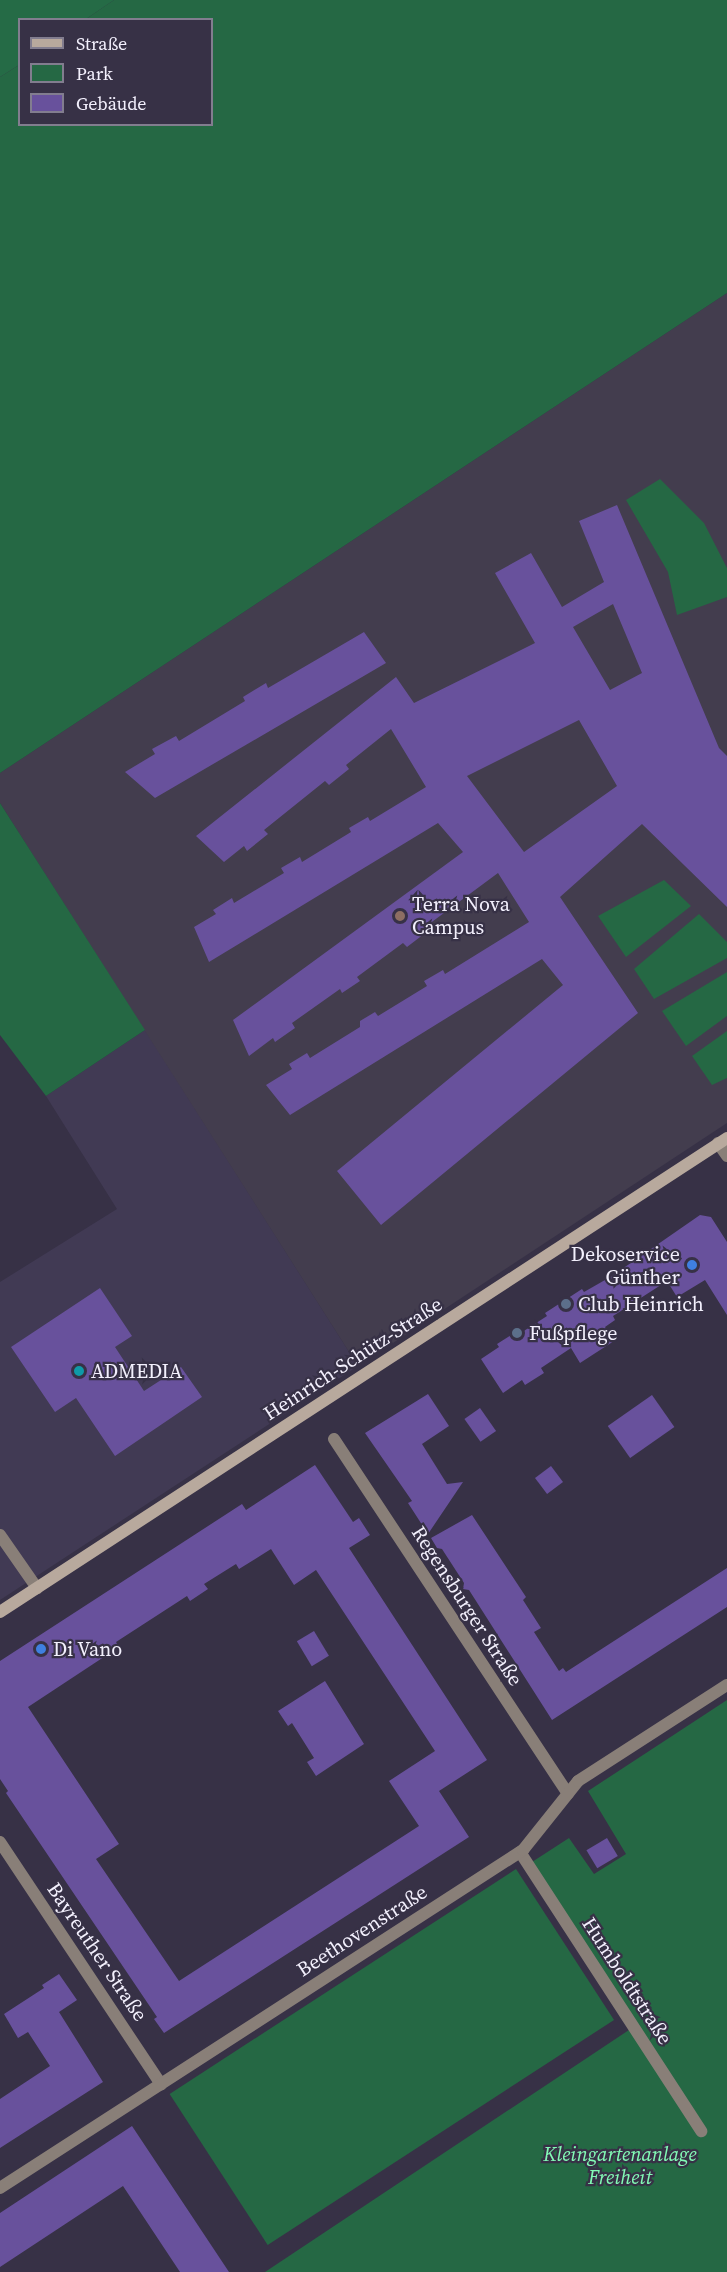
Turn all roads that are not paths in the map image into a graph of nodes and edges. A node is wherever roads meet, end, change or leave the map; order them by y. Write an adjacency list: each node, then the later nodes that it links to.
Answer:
1 (723, 1141): 2 (street); 5 (main road, Heinrich-Schütz-Straße)
2 (727, 1156)
3 (334, 1439): 8 (street, Regensburger Straße)
4 (0, 1535): 5 (street)
5 (37, 1588): 6 (main road, Heinrich-Schütz-Straße)
6 (0, 1612)
7 (727, 1685): 8 (street, Beethovenstraße)
8 (568, 1794): 10 (street, Beethovenstraße)
9 (0, 1842): 11 (street, Bayreuther Straße)
10 (520, 1852): 11 (street, Beethovenstraße); 12 (street, Humboldtstraße)
11 (161, 2084): 13 (street, Beethovenstraße)
12 (701, 2131)
13 (0, 2188)

